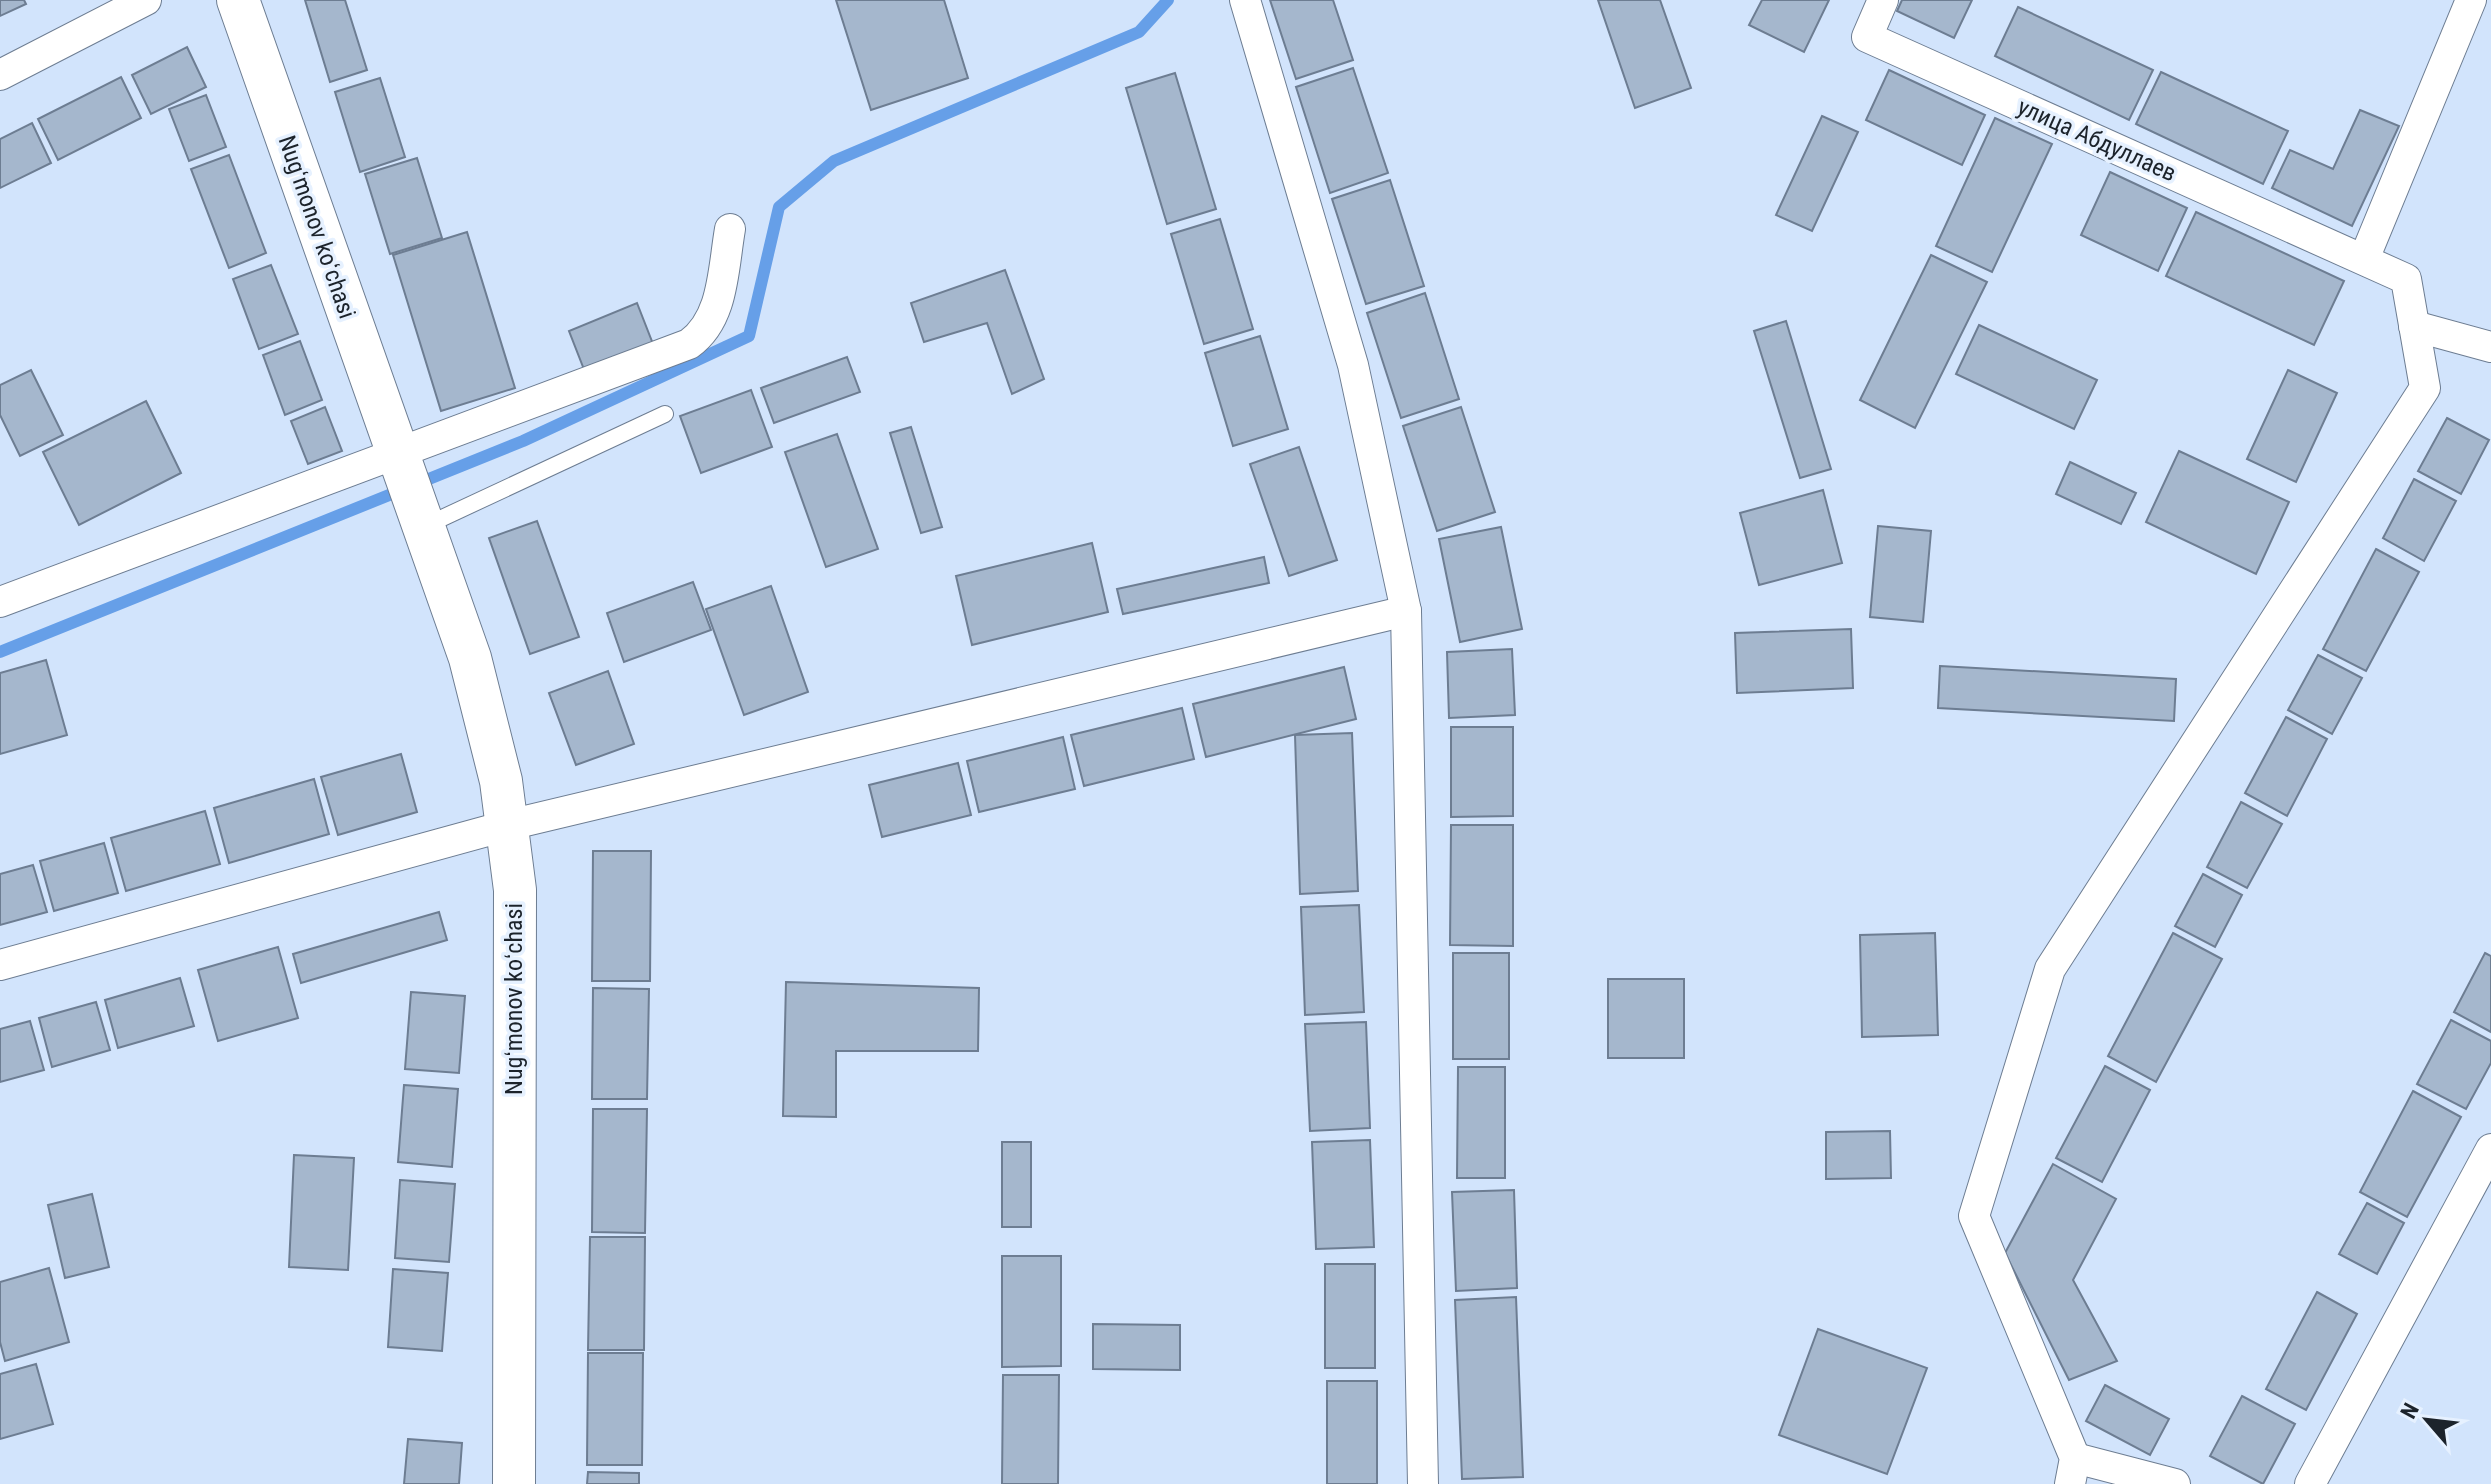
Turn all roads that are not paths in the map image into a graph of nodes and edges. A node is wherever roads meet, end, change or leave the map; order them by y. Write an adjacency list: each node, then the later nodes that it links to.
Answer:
1 (146, 0): 6 (street)
2 (238, 0): 12 (main road, Nugʻmonov koʻchasi)
3 (1245, 0): 15 (street)
4 (1883, 0): 8 (street, улица Абдуллаев)
5 (2471, 0): 8 (street)
6 (0, 75)
7 (730, 229): 12 (street)
8 (2364, 259): 9 (street)
9 (2414, 326): 10 (street); 19 (street)
10 (2491, 347)
11 (665, 414): 13 (lane)
12 (396, 454): 13 (main road, Nugʻmonov koʻchasi); 14 (street)
13 (425, 526): 16 (main road, Nugʻmonov koʻchasi)
14 (0, 602)
15 (1406, 611): 16 (street); 21 (street)
16 (509, 825): 17 (street); 20 (main road, Nugʻmonov koʻchasi)
17 (0, 965)
18 (2491, 1149): 23 (street)
19 (2072, 1471): 22 (street)
20 (514, 1484)
21 (1423, 1484)
22 (2175, 1484)
23 (2310, 1484)

